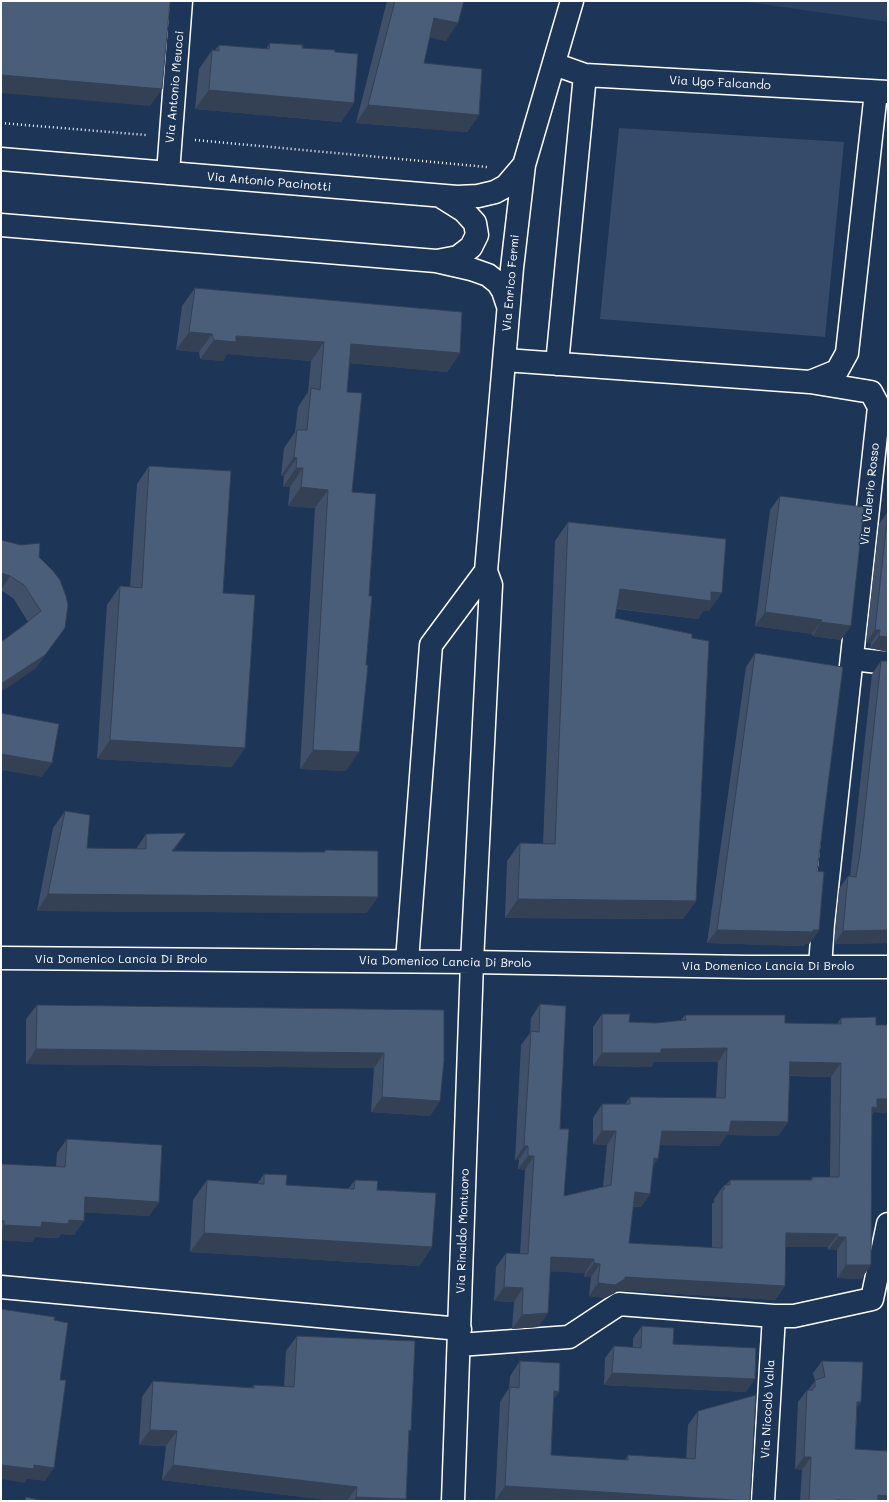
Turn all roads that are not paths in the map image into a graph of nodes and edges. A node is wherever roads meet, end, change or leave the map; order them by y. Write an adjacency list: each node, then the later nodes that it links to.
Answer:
1 (182, 1): 8 (street, Via Antonio Meucci)
2 (572, 1): 3 (street, Via Enrico Fermi)
3 (554, 64): 4 (street, Via Ugo Falcando); 7 (street, Via Enrico Fermi)
4 (585, 75): 5 (street, Via Ugo Falcando); 14 (street)
5 (882, 92): 15 (street)
6 (1, 160): 8 (street, Via Antonio Pacinotti)
7 (524, 165): 9 (street, Via Antonio Pacinotti); 12 (street, Via Enrico Fermi)
8 (168, 173): 9 (street, Via Antonio Pacinotti)
9 (440, 196): 11 (street)
10 (1, 224): 11 (street)
11 (436, 261): 12 (street)
12 (508, 306): 13 (street, Via Enrico Fermi)
13 (505, 360): 14 (street); 16 (street, Via Enrico Fermi)
14 (557, 364): 15 (street)
15 (810, 382): 17 (street, Via Valerio Rosso)
16 (486, 570): 20 (street); 21 (street, Via Rinaldo Montuoro)
17 (852, 659): 18 (street); 22 (street)
18 (888, 663)
19 (1, 958): 20 (street, Via Domenico Lancia Di Brolo)
20 (407, 961): 21 (street, Via Domenico Lancia Di Brolo)
21 (472, 962): 22 (street, Via Domenico Lancia Di Brolo); 27 (street, Via Rinaldo Montuoro)
22 (820, 967): 23 (street, Via Domenico Lancia Di Brolo)
23 (888, 967)
24 (888, 1224): 26 (street)
25 (1, 1287): 27 (street)
26 (774, 1316): 27 (street); 29 (street, Via Niccolò Valla)
27 (460, 1337): 28 (street, Via Rinaldo Montuoro)
28 (453, 1501)
29 (763, 1501)

